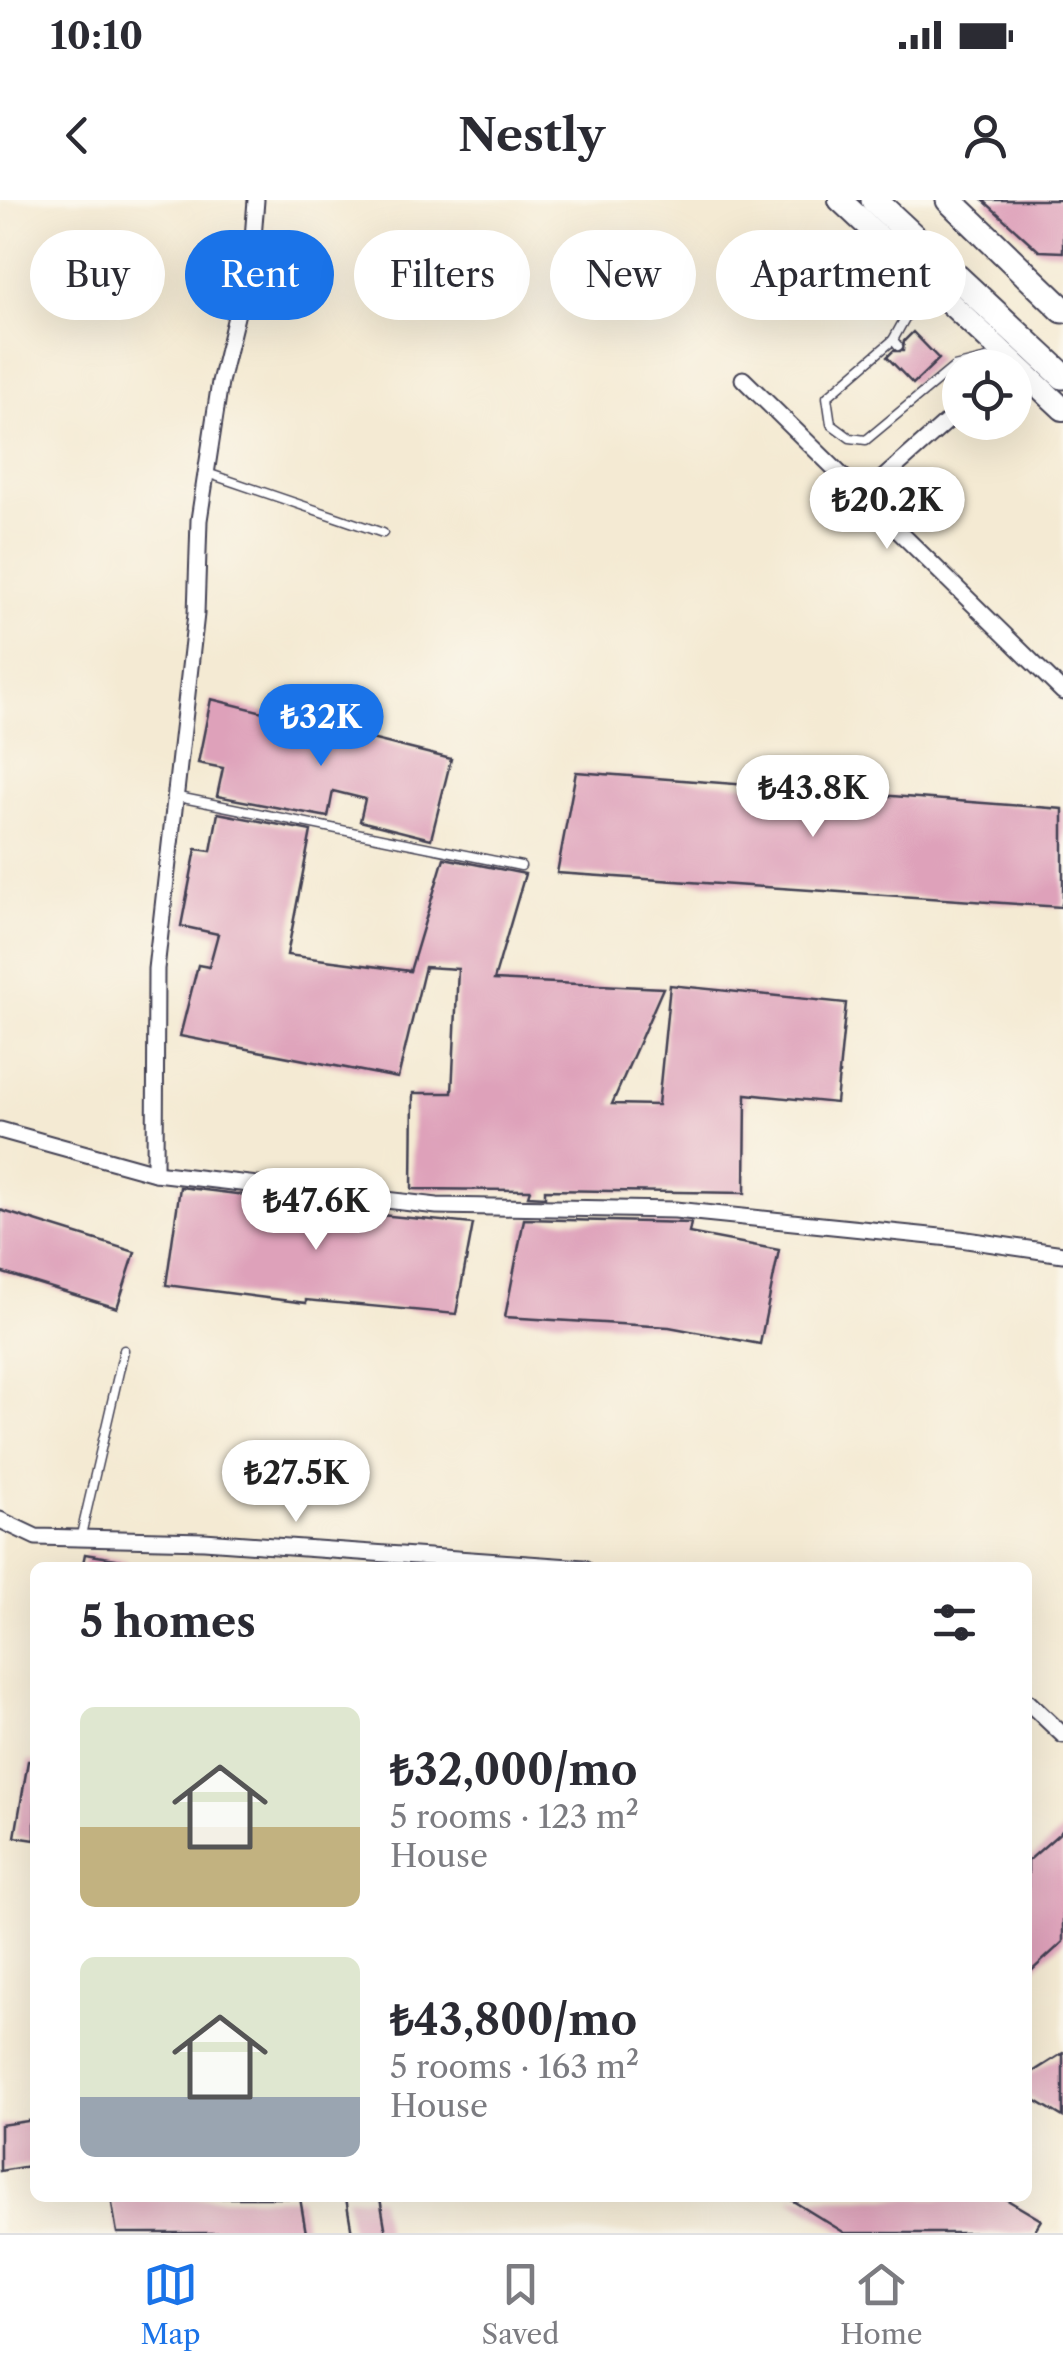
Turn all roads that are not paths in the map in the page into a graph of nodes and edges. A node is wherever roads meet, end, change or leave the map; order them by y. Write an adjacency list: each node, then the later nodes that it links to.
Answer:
1 (256, 200): 18 (street)
2 (840, 200): 5 (street)
3 (950, 200): 6 (main road)
4 (882, 207): 11 (main road)
5 (873, 230)
6 (1063, 310)
7 (906, 320): 15 (lane)
8 (966, 320): 9 (street)
9 (997, 350)
10 (924, 374): 15 (lane)
11 (1063, 376)
12 (942, 377): 15 (lane)
13 (743, 379): 19 (street)
14 (1032, 382): 16 (street)
15 (933, 384)
16 (1063, 409)
17 (942, 426): 19 (street)
18 (206, 472): 20 (lane); 22 (street)
19 (863, 496): 21 (street)
20 (383, 533)
21 (1063, 692)
22 (173, 796): 23 (lane); 25 (street)
23 (521, 866)
24 (0, 1130): 25 (street)
25 (155, 1173): 26 (street)
26 (1063, 1254)
27 (124, 1350): 29 (lane)
28 (0, 1520): 29 (street)
29 (81, 1536): 30 (street)
30 (500, 1562)
31 (1032, 1706): 32 (street)
32 (1063, 1735)

